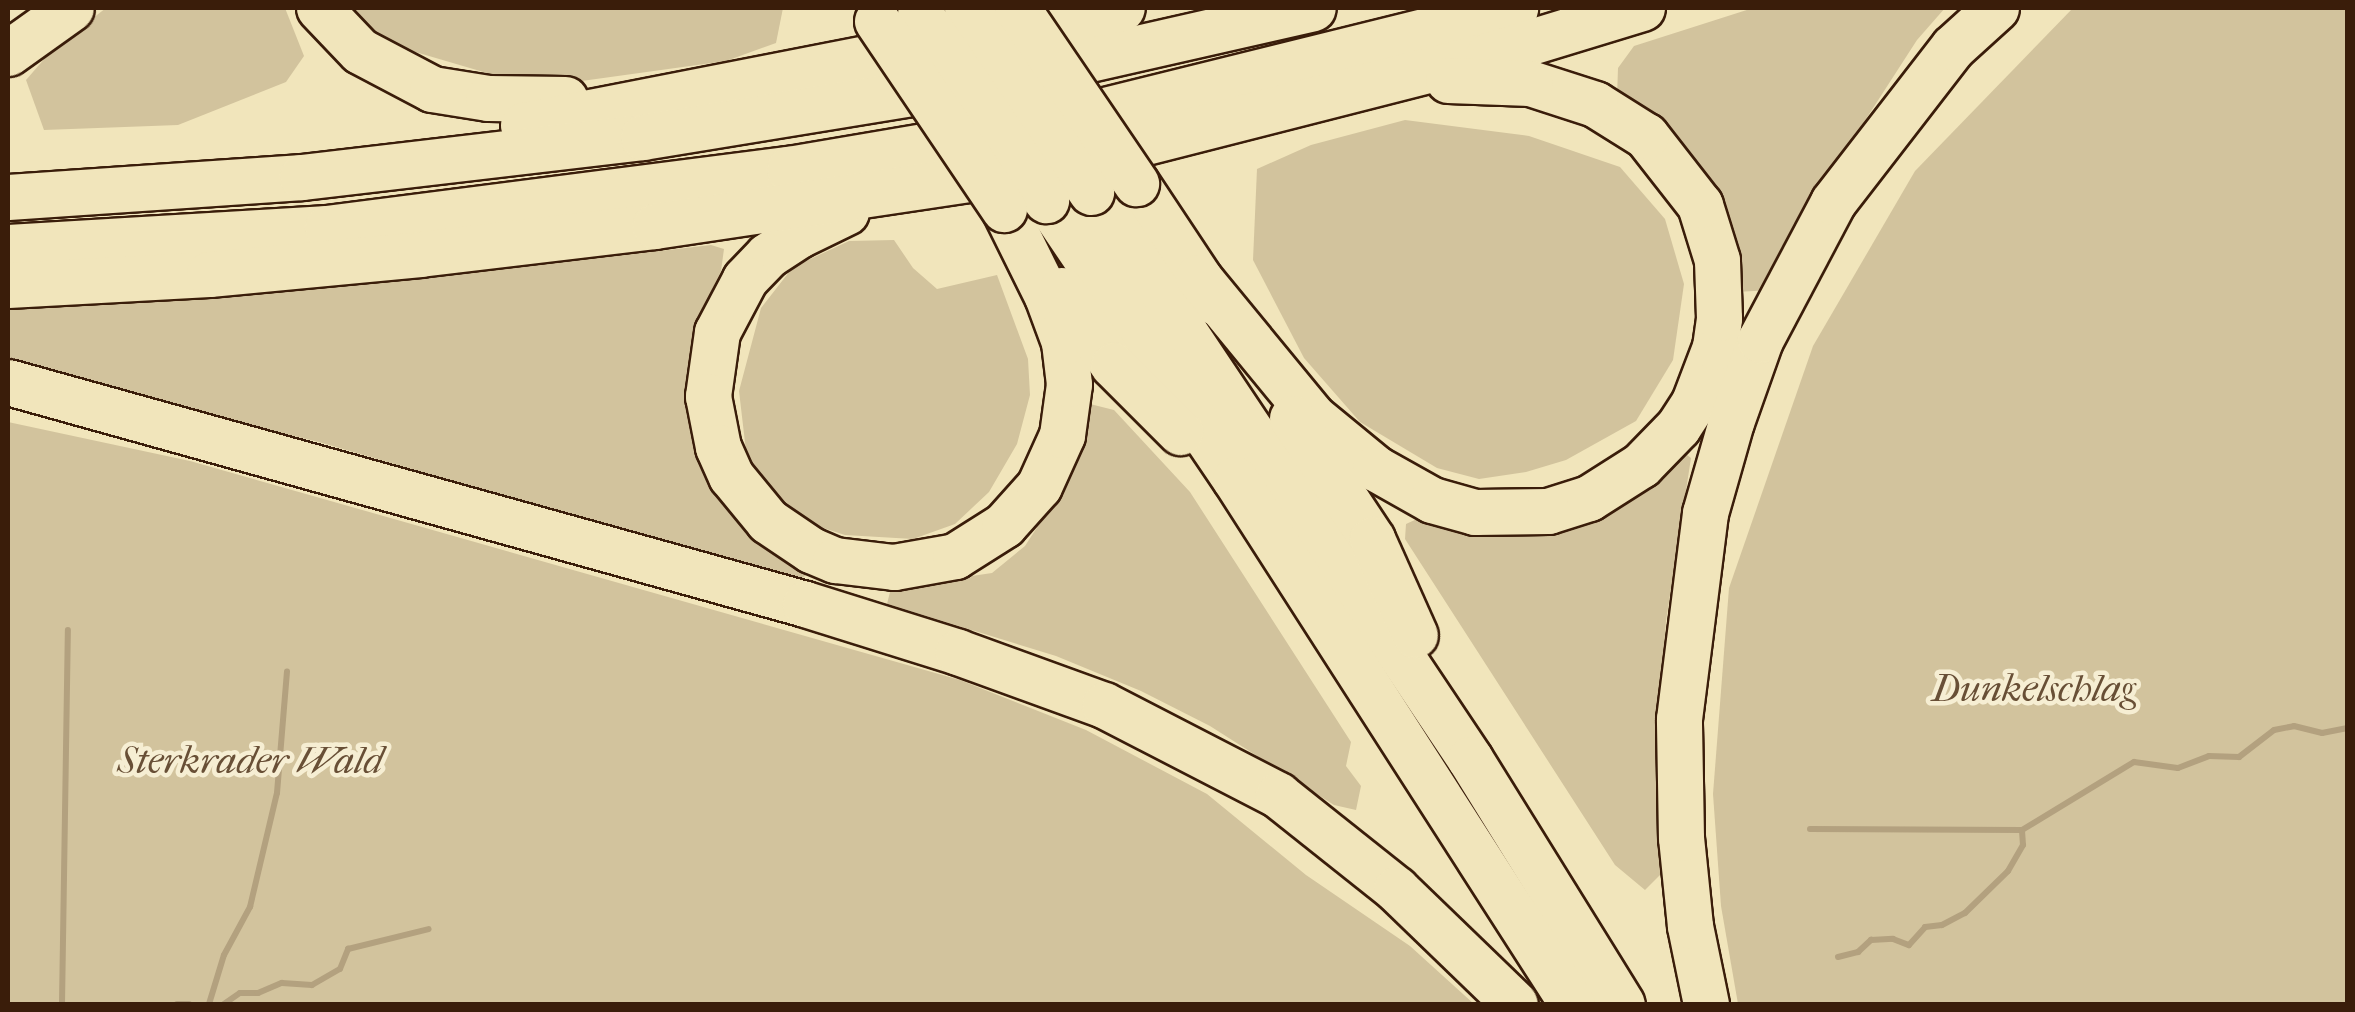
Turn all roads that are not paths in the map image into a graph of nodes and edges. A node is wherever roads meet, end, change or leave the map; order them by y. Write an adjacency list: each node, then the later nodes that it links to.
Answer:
1 (71, 8): 11 (highway)
2 (318, 8): 13 (highway)
3 (967, 8): 22 (highway, bridge)
4 (1016, 8): 19 (highway, bridge)
5 (1122, 8): 13 (highway)
6 (1313, 8): 14 (highway)
7 (1515, 8): 18 (highway)
8 (1642, 8): 12 (highway)
9 (1996, 8): 26 (highway)
10 (895, 12): 17 (highway, bridge)
11 (8, 53)
12 (1386, 82): 15 (highway); 19 (highway)
13 (652, 98): 14 (highway)
14 (302, 177): 16 (highway)
15 (883, 194): 17 (highway); 20 (highway)
16 (8, 197)
17 (1025, 204): 24 (highway)
18 (8, 246)
19 (1198, 277): 22 (highway)
20 (8, 285)
21 (8, 382): 23 (highway)
22 (1470, 758): 25 (highway)
23 (1516, 1004)
24 (1572, 1004)
25 (1622, 1004)
26 (1706, 1004)

